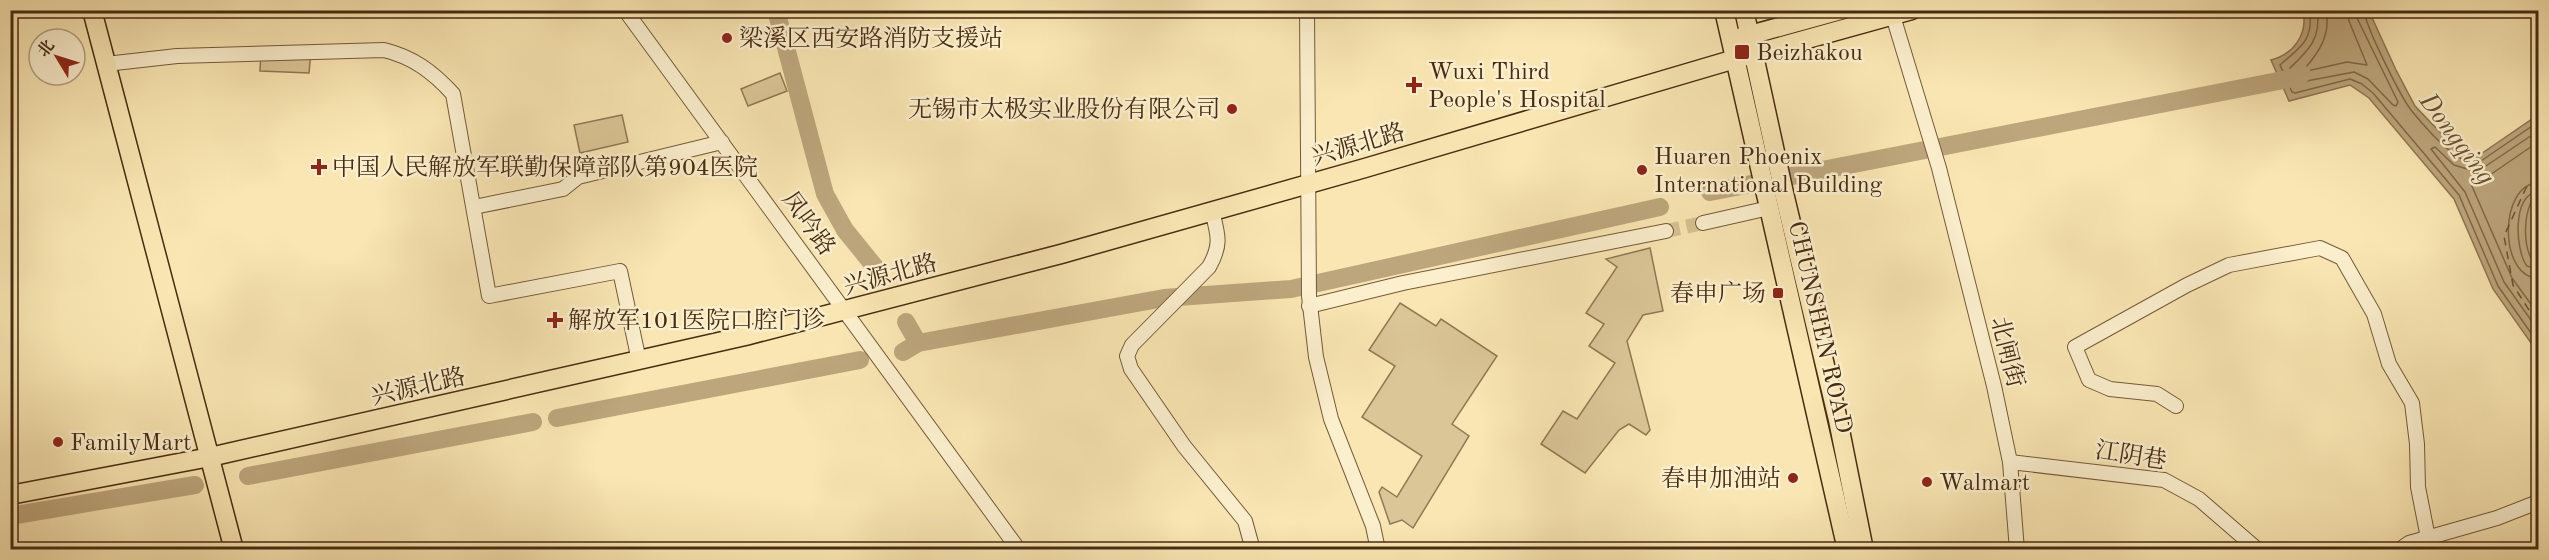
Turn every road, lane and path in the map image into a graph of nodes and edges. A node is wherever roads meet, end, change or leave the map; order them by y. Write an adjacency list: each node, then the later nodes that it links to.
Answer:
1 (92, 10): 13 (main road)
2 (625, 10): 14 (street, 凤吟路)
3 (1307, 10): 15 (street)
4 (1724, 10): 10 (main road, CHUNSHEN ROAD)
5 (1744, 10): 9 (main road, CHUNSHEN ROAD)
6 (1912, 10): 8 (main road, 兴源北路)
7 (1832, 11): 9 (main road)
8 (1893, 16): 11 (main road, 兴源北路); 26 (street, 北闸街)
9 (1750, 34): 10 (main road); 11 (main road, CHUNSHEN ROAD)
10 (1731, 40): 12 (main road, CHUNSHEN ROAD)
11 (1755, 54): 12 (main road, 兴源北路); 35 (main road, CHUNSHEN ROAD)
12 (1735, 59): 15 (main road, 兴源北路); 16 (main road, CHUNSHEN ROAD)
13 (106, 64): 17 (street); 25 (main road)
14 (722, 142): 17 (street); 22 (street, 凤吟路)
15 (1308, 183): 18 (main road, 兴源北路); 21 (street)
16 (1767, 200): 19 (street); 34 (main road, CHUNSHEN ROAD)
17 (474, 207): 23 (street)
18 (1212, 211): 22 (main road, 兴源北路); 32 (street)
19 (1703, 223)
20 (1665, 231): 21 (street)
21 (1309, 301): 33 (street)
22 (846, 310): 23 (main road, 兴源北路); 31 (street, 凤吟路)
23 (639, 360): 25 (main road, 兴源北路)
24 (2176, 406): 29 (street)
25 (210, 457): 27 (main road, 兴源北路); 30 (main road)
26 (2010, 462): 36 (street, 北闸街); 37 (street, 江阴巷)
27 (10, 495)
28 (2538, 502): 29 (street)
29 (2432, 543): 38 (street)
30 (234, 549)
31 (1019, 549)
32 (1253, 549)
33 (1378, 549)
34 (1847, 549)
35 (1864, 549)
36 (2017, 549)
37 (2258, 549)
38 (2399, 549)

